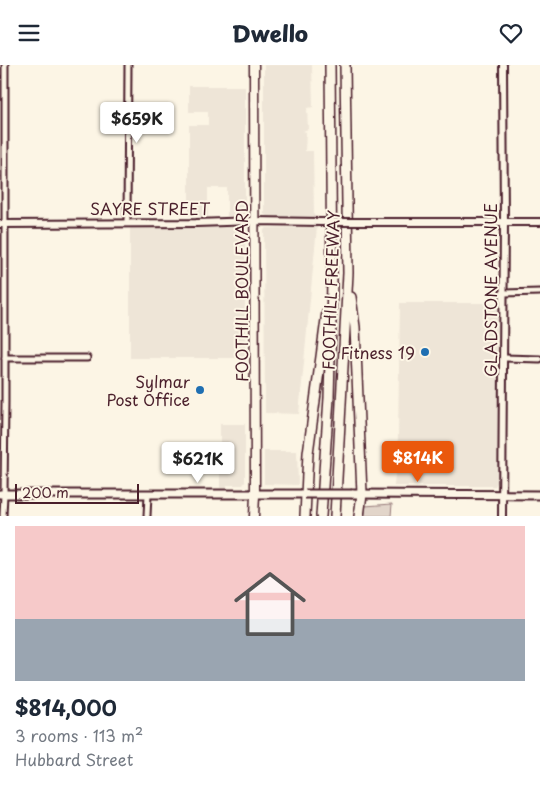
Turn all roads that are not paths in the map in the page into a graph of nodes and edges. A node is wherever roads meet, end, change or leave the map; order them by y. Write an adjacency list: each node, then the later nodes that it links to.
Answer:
1 (5, 65): 7 (street)
2 (128, 65): 9 (street)
3 (254, 65): 8 (main road, FOOTHILL BOULEVARD)
4 (330, 65): 14 (highway, FOOTHILL FREEWAY)
5 (345, 65): 13 (highway, FOOTHILL FREEWAY)
6 (504, 65): 11 (street, GLADSTONE AVENUE)
7 (2, 160): 12 (street)
8 (254, 221): 9 (street, SAYRE STREET); 11 (street, SAYRE STREET, bridge); 26 (main road, FOOTHILL BOULEVARD)
9 (127, 222): 12 (street, SAYRE STREET)
10 (540, 222): 11 (street, SAYRE STREET)
11 (504, 223): 16 (street, GLADSTONE AVENUE)
12 (3, 224): 17 (street)
13 (348, 273): 24 (highway); 34 (highway, FOOTHILL FREEWAY)
14 (332, 283): 23 (highway); 33 (highway, FOOTHILL FREEWAY)
15 (540, 292): 16 (street)
16 (503, 293): 20 (street, GLADSTONE AVENUE)
17 (2, 315): 18 (street)
18 (5, 358): 19 (street); 22 (street)
19 (87, 358)
20 (504, 358): 21 (street); 27 (street, GLADSTONE AVENUE)
21 (540, 359)
22 (2, 494): 25 (main road); 29 (street)
23 (305, 494): 24 (main road, bridge); 26 (main road); 32 (highway)
24 (362, 494): 27 (main road); 35 (highway)
25 (148, 495): 26 (main road); 30 (street)
26 (255, 495): 31 (main road, FOOTHILL BOULEVARD)
27 (504, 495): 28 (main road); 36 (street, GLADSTONE AVENUE)
28 (540, 495)
29 (3, 516)
30 (147, 516)
31 (254, 516)
32 (305, 516)
33 (321, 516)
34 (335, 516)
35 (358, 516)
36 (502, 516)

